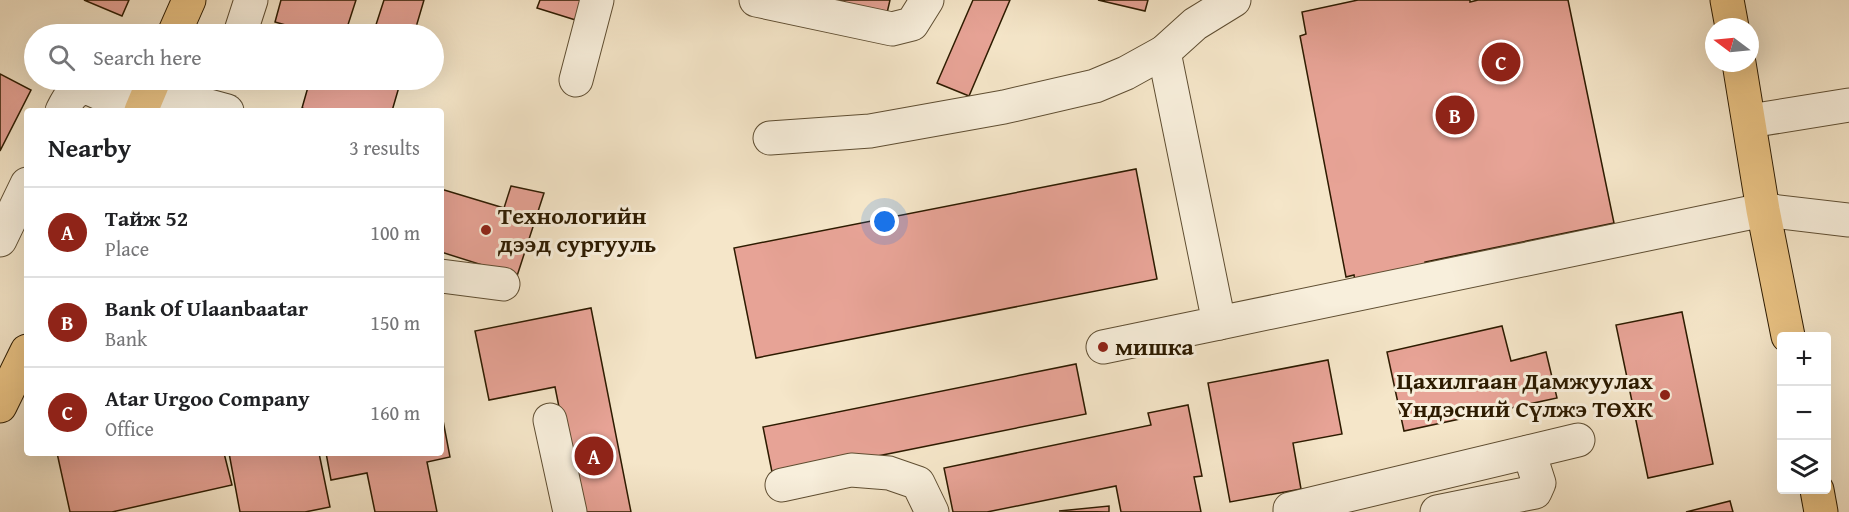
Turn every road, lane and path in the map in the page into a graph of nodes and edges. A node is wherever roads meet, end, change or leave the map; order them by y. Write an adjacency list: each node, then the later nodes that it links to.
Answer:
1 (189, 0): 9 (main road)
2 (251, 0): 10 (street)
3 (597, 0): 13 (street)
4 (756, 0): 5 (street)
5 (927, 0)
6 (1234, 0): 11 (street)
7 (1727, 0): 8 (main road)
8 (1730, 18)
9 (178, 24)
10 (243, 24)
11 (1164, 52): 21 (street); 28 (street)
12 (1741, 72): 20 (main road)
13 (576, 80)
14 (78, 90): 19 (street)
15 (100, 90): 16 (street)
16 (146, 98): 18 (street)
17 (1849, 105): 20 (street)
18 (194, 107)
19 (64, 108)
20 (1750, 121): 23 (main road)
21 (770, 138)
22 (24, 190): 25 (street)
23 (1763, 210): 24 (street); 28 (street); 29 (main road)
24 (1849, 220)
25 (0, 240)
26 (444, 276): 27 (street)
27 (503, 284)
28 (1219, 323): 30 (street)
29 (1787, 332)
30 (1103, 347)
31 (24, 357): 32 (main road)
32 (0, 406)
33 (550, 420): 38 (street)
34 (1578, 440): 35 (street)
35 (1529, 452): 40 (street); 41 (street)
36 (782, 485): 39 (street)
37 (1818, 494): 42 (main road)
38 (570, 512)
39 (932, 512)
40 (1290, 512)
41 (1437, 512)
42 (1821, 512)

